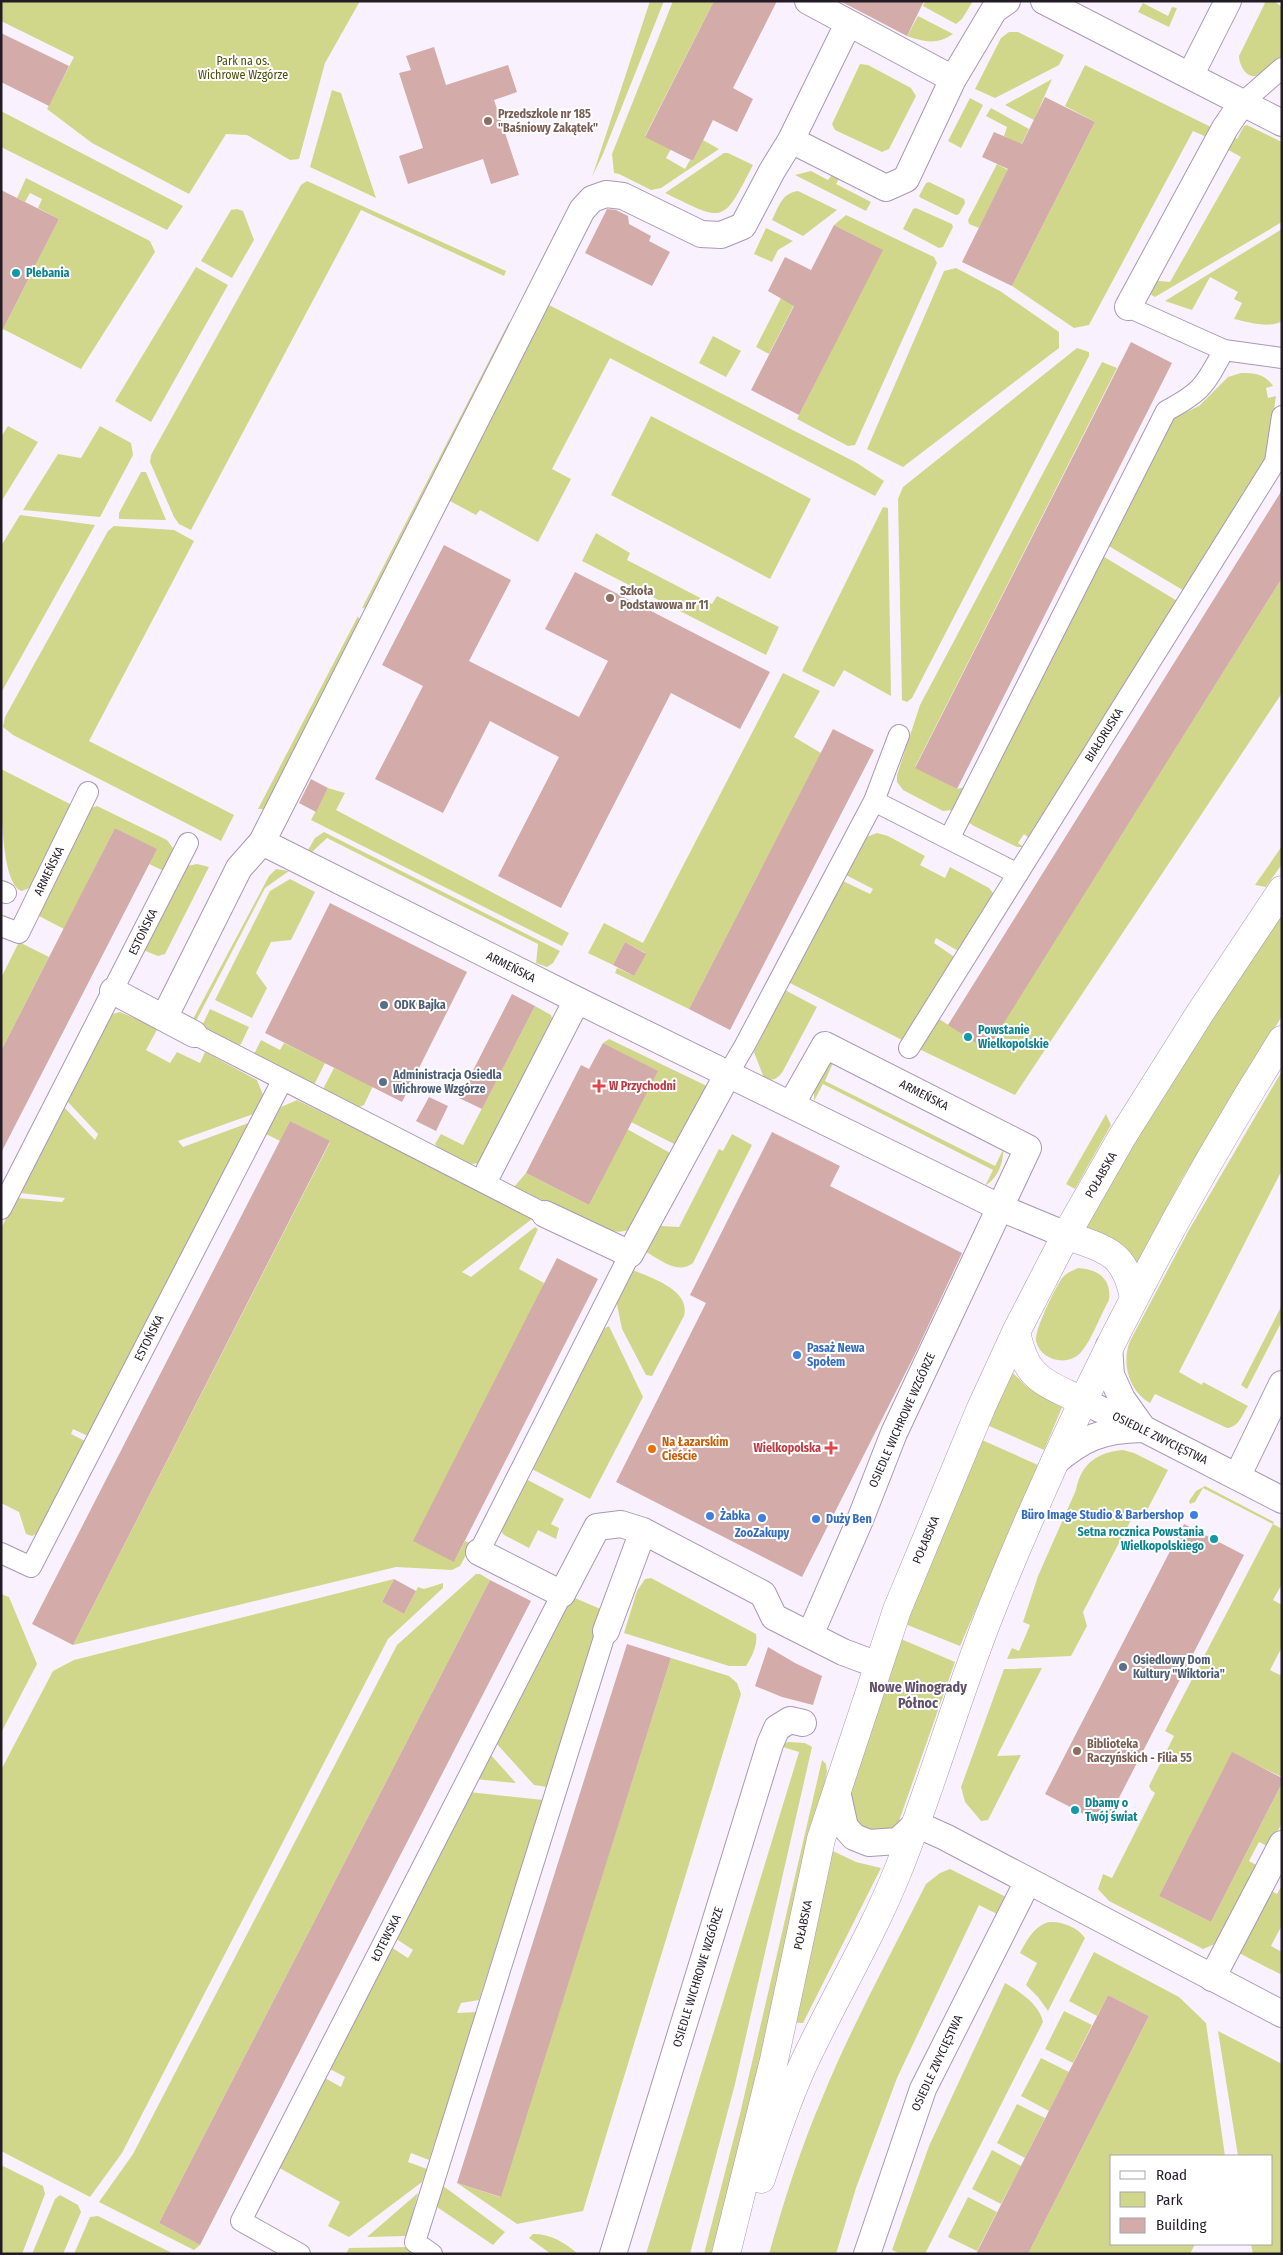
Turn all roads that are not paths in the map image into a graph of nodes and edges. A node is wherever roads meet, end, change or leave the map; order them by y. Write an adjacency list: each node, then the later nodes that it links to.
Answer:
1 (808, 1): 5 (street)
2 (1007, 1): 8 (street)
3 (1044, 1): 7 (street)
4 (1228, 1): 7 (street)
5 (848, 24): 8 (street); 11 (street)
6 (1282, 68): 9 (street)
7 (1190, 76): 9 (street)
8 (953, 78): 11 (street)
9 (1242, 103): 10 (street); 12 (street)
10 (1282, 123)
11 (790, 140): 21 (street)
12 (1128, 306): 13 (street)
13 (1224, 350): 14 (street); 20 (street)
14 (1282, 358)
15 (1282, 416): 23 (street, BIAŁORUSKA)
16 (899, 735): 18 (street)
17 (88, 792): 25 (street, ARMEŃSKA)
18 (874, 801): 20 (street); 32 (street)
19 (253, 818): 21 (street)
20 (949, 839): 23 (street)
21 (262, 842): 27 (street, ARMEŃSKA); 28 (street)
22 (188, 843): 26 (street, ESTOŃSKA)
23 (1018, 874): 31 (street, BIAŁORUSKA)
24 (1282, 890): 39 (street, POŁABSKA)
25 (1, 926)
26 (113, 991): 28 (street); 37 (street, ESTOŃSKA)
27 (577, 1000): 32 (street, ARMEŃSKA); 35 (street)
28 (164, 1018): 29 (street)
29 (194, 1034): 33 (street)
30 (1282, 1040): 41 (street)
31 (909, 1048)
32 (728, 1074): 34 (street, ARMEŃSKA); 40 (street)
33 (282, 1081): 35 (street); 52 (street, ESTOŃSKA)
34 (791, 1105): 36 (street, ARMEŃSKA); 36 (street, ARMEŃSKA)
35 (486, 1177): 38 (street)
36 (1001, 1208): 39 (street, ARMEŃSKA); 55 (street, OSIEDLE WICHROWE WZGÓRZE)
37 (1, 1209)
38 (545, 1214): 40 (street)
39 (1066, 1235): 41 (street); 42 (street, POŁABSKA)
40 (630, 1254): 51 (street)
41 (1134, 1298): 43 (street)
42 (1016, 1332): 45 (street); 56 (street, POŁABSKA)
43 (1109, 1346): 45 (street); 46 (street)
44 (1282, 1384): 48 (street)
45 (1082, 1401): 46 (street, OSIEDLE ZWYCIĘSTWA); 47 (street)
46 (1144, 1429): 47 (street); 48 (street, OSIEDLE ZWYCIĘSTWA)
47 (1054, 1463): 59 (street)
48 (1237, 1477): 49 (street, OSIEDLE ZWYCIĘSTWA)
49 (1282, 1500)
50 (643, 1531): 53 (street); 54 (street); 55 (street)
51 (479, 1552): 53 (street)
52 (1, 1553)
53 (562, 1594): 64 (street, ŁOTEWSKA)
54 (606, 1631): 65 (street)
55 (810, 1635): 56 (street)
56 (878, 1665): 58 (street, POŁABSKA)
57 (803, 1723): 66 (street, OSIEDLE WICHROWE WZGÓRZE)
58 (837, 1791): 59 (street); 67 (street, POŁABSKA)
59 (916, 1824): 61 (street); 68 (street)
60 (1282, 1844): 62 (street)
61 (1028, 1881): 62 (street); 69 (street, OSIEDLE ZWYCIĘSTWA)
62 (1212, 1978): 63 (street)
63 (1282, 2014)
64 (300, 2254)
65 (432, 2254)
66 (613, 2254)
67 (726, 2254)
68 (735, 2254)
69 (866, 2254)

